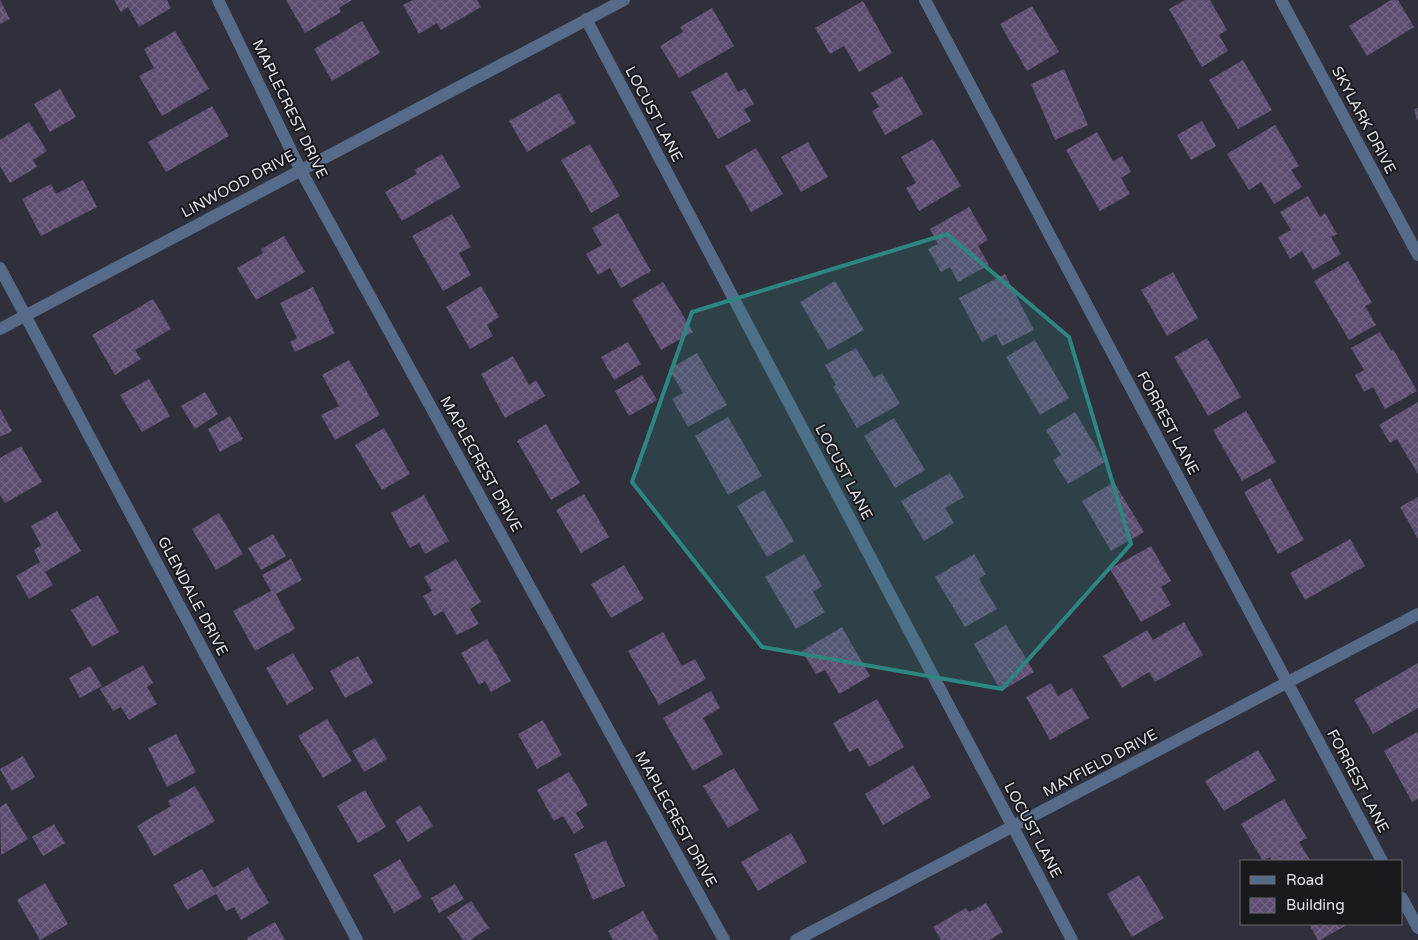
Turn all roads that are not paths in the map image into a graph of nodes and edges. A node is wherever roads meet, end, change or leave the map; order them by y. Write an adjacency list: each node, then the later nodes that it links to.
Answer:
1 (218, 0): 6 (street, MAPLECREST DRIVE)
2 (624, 0): 5 (street, LINWOOD DRIVE)
3 (925, 0): 12 (street, FORREST LANE)
4 (1281, 0): 7 (street, SKYLARK DRIVE)
5 (586, 19): 6 (street, LINWOOD DRIVE); 13 (street, LOCUST LANE)
6 (300, 169): 9 (street, LINWOOD DRIVE); 18 (street, MAPLECREST DRIVE)
7 (1418, 255)
8 (0, 268): 9 (street, GLENDALE DRIVE)
9 (26, 315): 10 (street, LINWOOD DRIVE); 17 (street, GLENDALE DRIVE)
10 (0, 328)
11 (1418, 614): 12 (street, MAYFIELD DRIVE)
12 (1288, 684): 13 (street, MAYFIELD DRIVE); 14 (street, FORREST LANE)
13 (1014, 827): 19 (street, MAYFIELD DRIVE); 20 (street, LOCUST LANE)
14 (1381, 860)
15 (1403, 900): 16 (street)
16 (1418, 928)
17 (357, 940)
18 (724, 940)
19 (796, 940)
20 (1072, 940)

